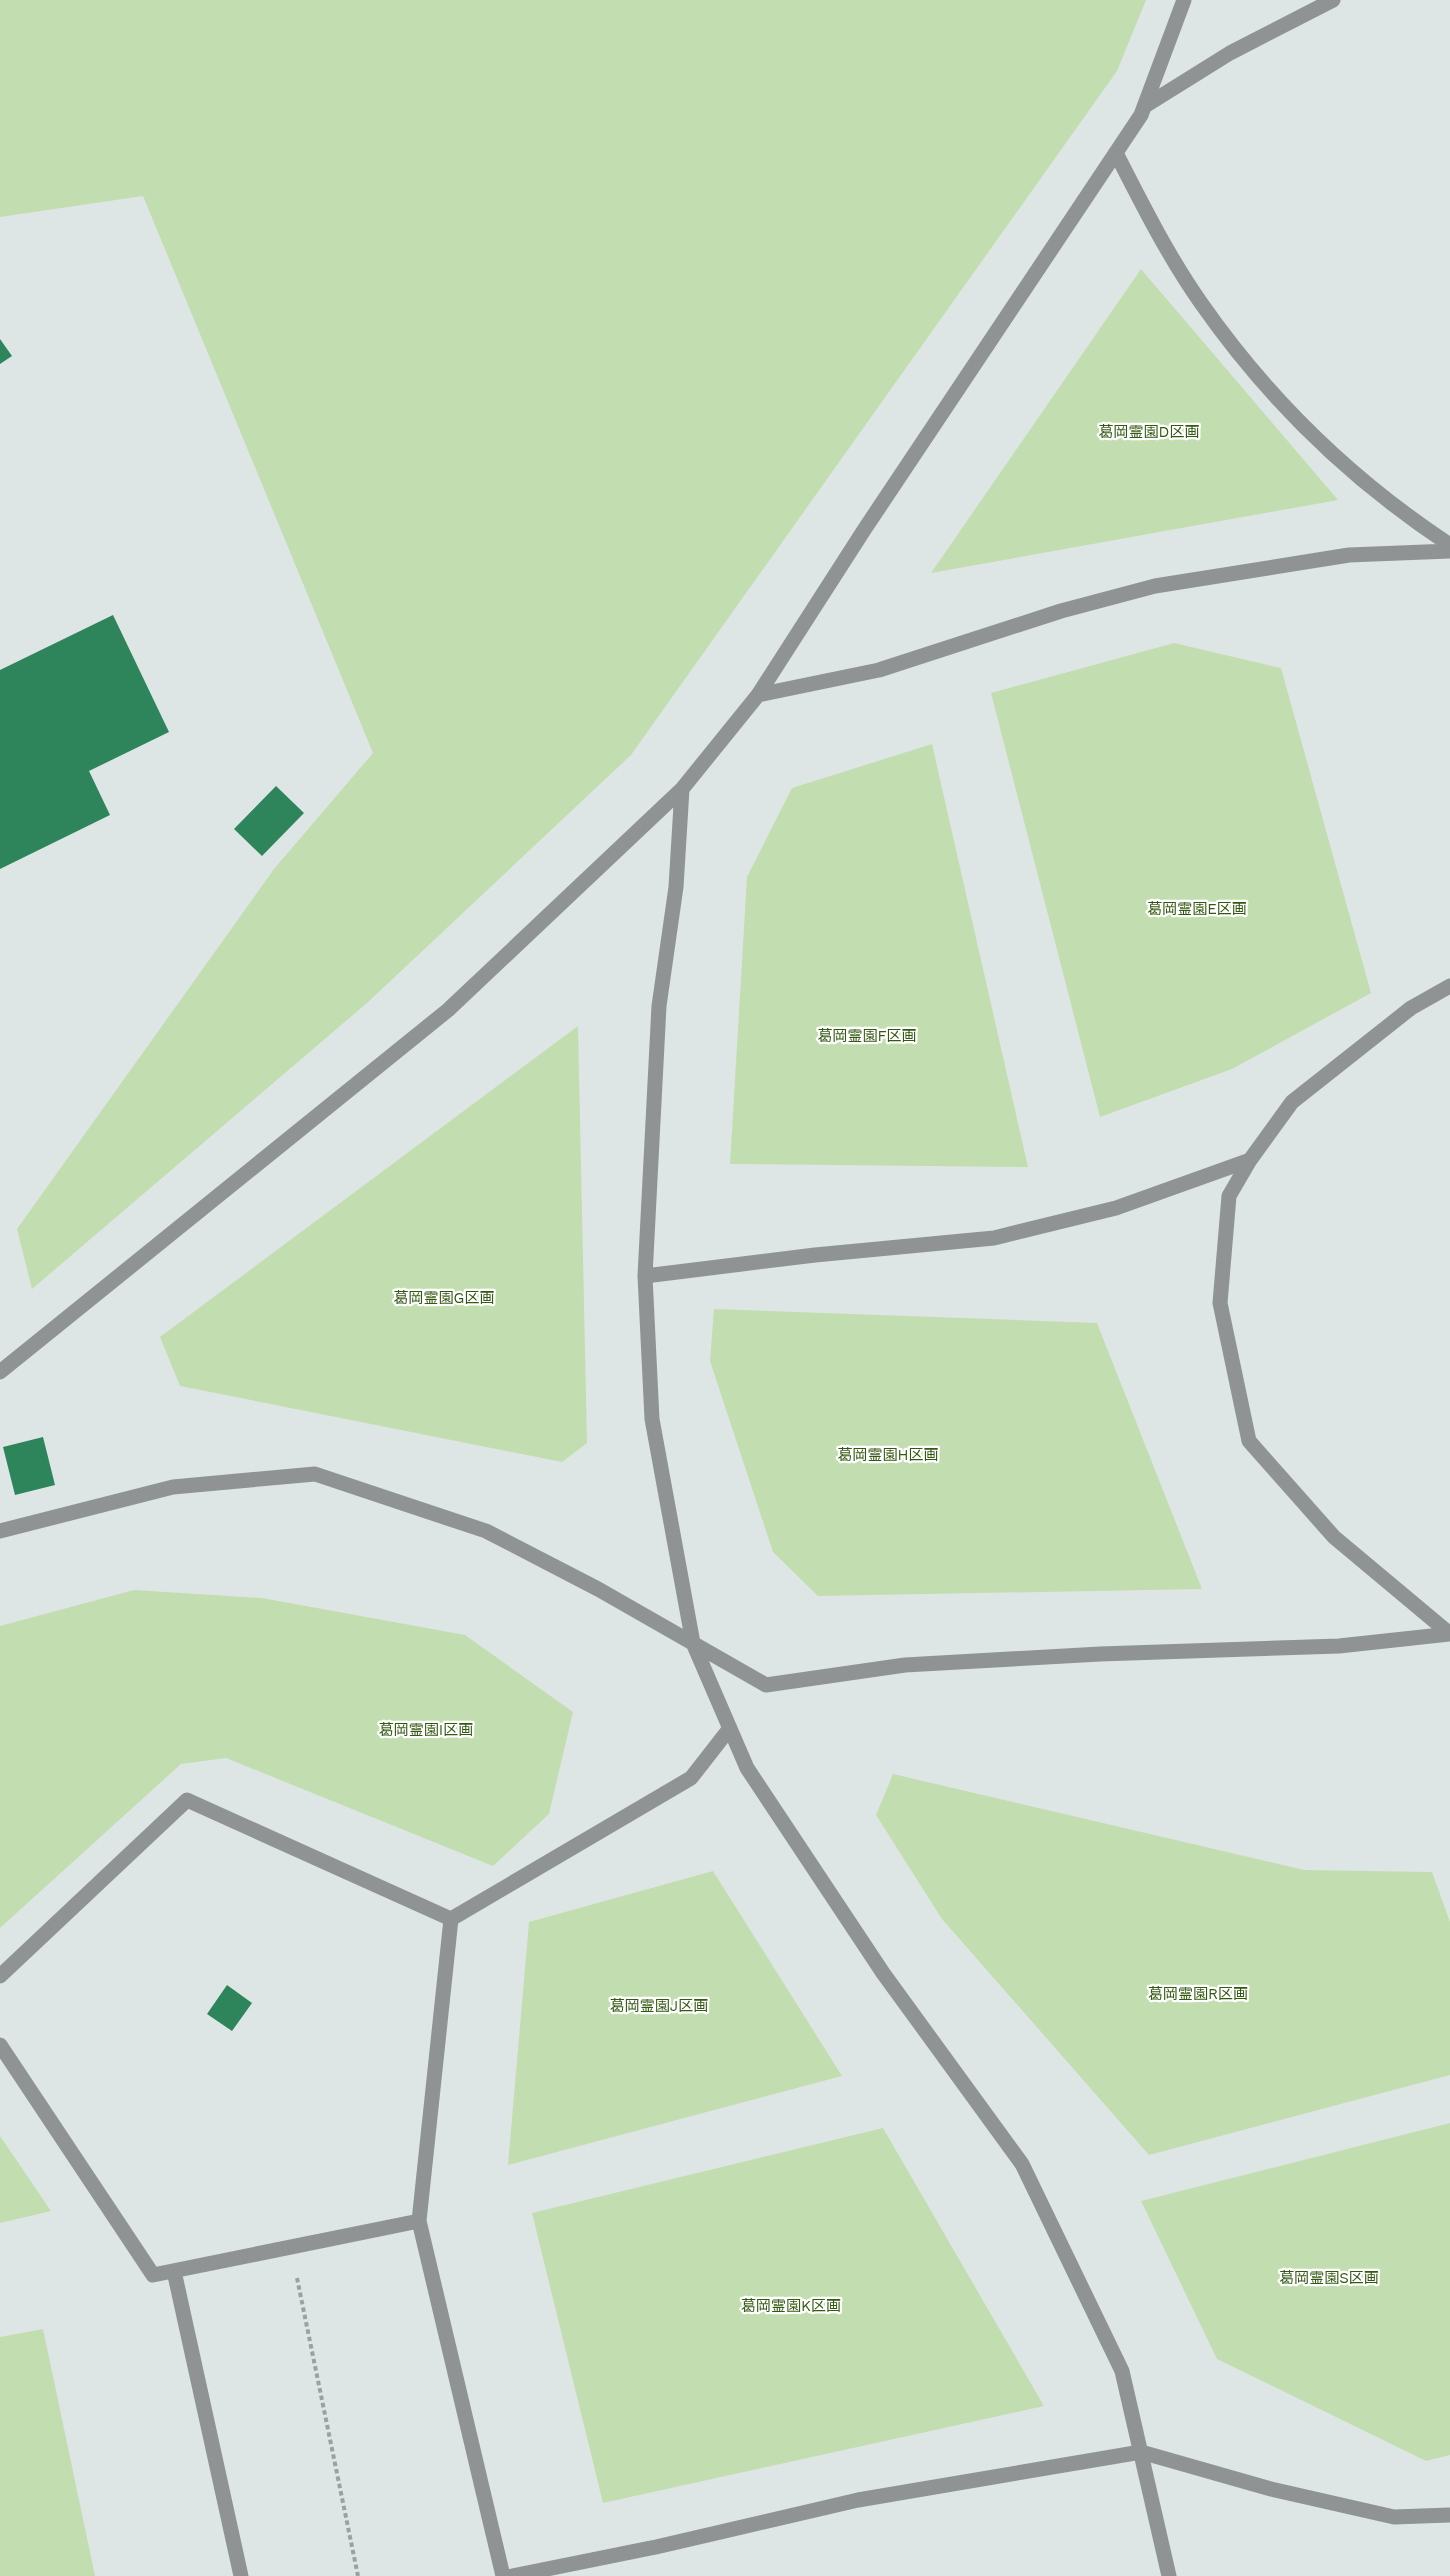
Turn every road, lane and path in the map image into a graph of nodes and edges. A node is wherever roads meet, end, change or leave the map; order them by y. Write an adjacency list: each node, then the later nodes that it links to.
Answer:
1 (1184, 0): 3 (street)
2 (1333, 0): 3 (street)
3 (1144, 106): 4 (street)
4 (1116, 153): 5 (street); 7 (street)
5 (1450, 545)
6 (1450, 551): 7 (street)
7 (758, 695): 8 (street)
8 (682, 789): 11 (street); 12 (street)
9 (1450, 986): 10 (street)
10 (1250, 1160): 11 (street); 14 (street)
11 (645, 1276): 15 (street)
12 (0, 1372)
13 (0, 1532): 15 (street)
14 (1450, 1634): 15 (street)
15 (693, 1643): 16 (street)
16 (730, 1728): 17 (street); 23 (street)
17 (451, 1919): 18 (street); 20 (street)
18 (0, 1976)
19 (0, 2045): 22 (street)
20 (419, 2221): 21 (street); 27 (street)
21 (290, 2247): 22 (street); 26 (path)
22 (174, 2271): 25 (street)
23 (1141, 2452): 24 (street); 28 (street); 29 (street)
24 (1450, 2515)
25 (242, 2576)
26 (358, 2576)
27 (503, 2576)
28 (512, 2576)
29 (1169, 2576)

